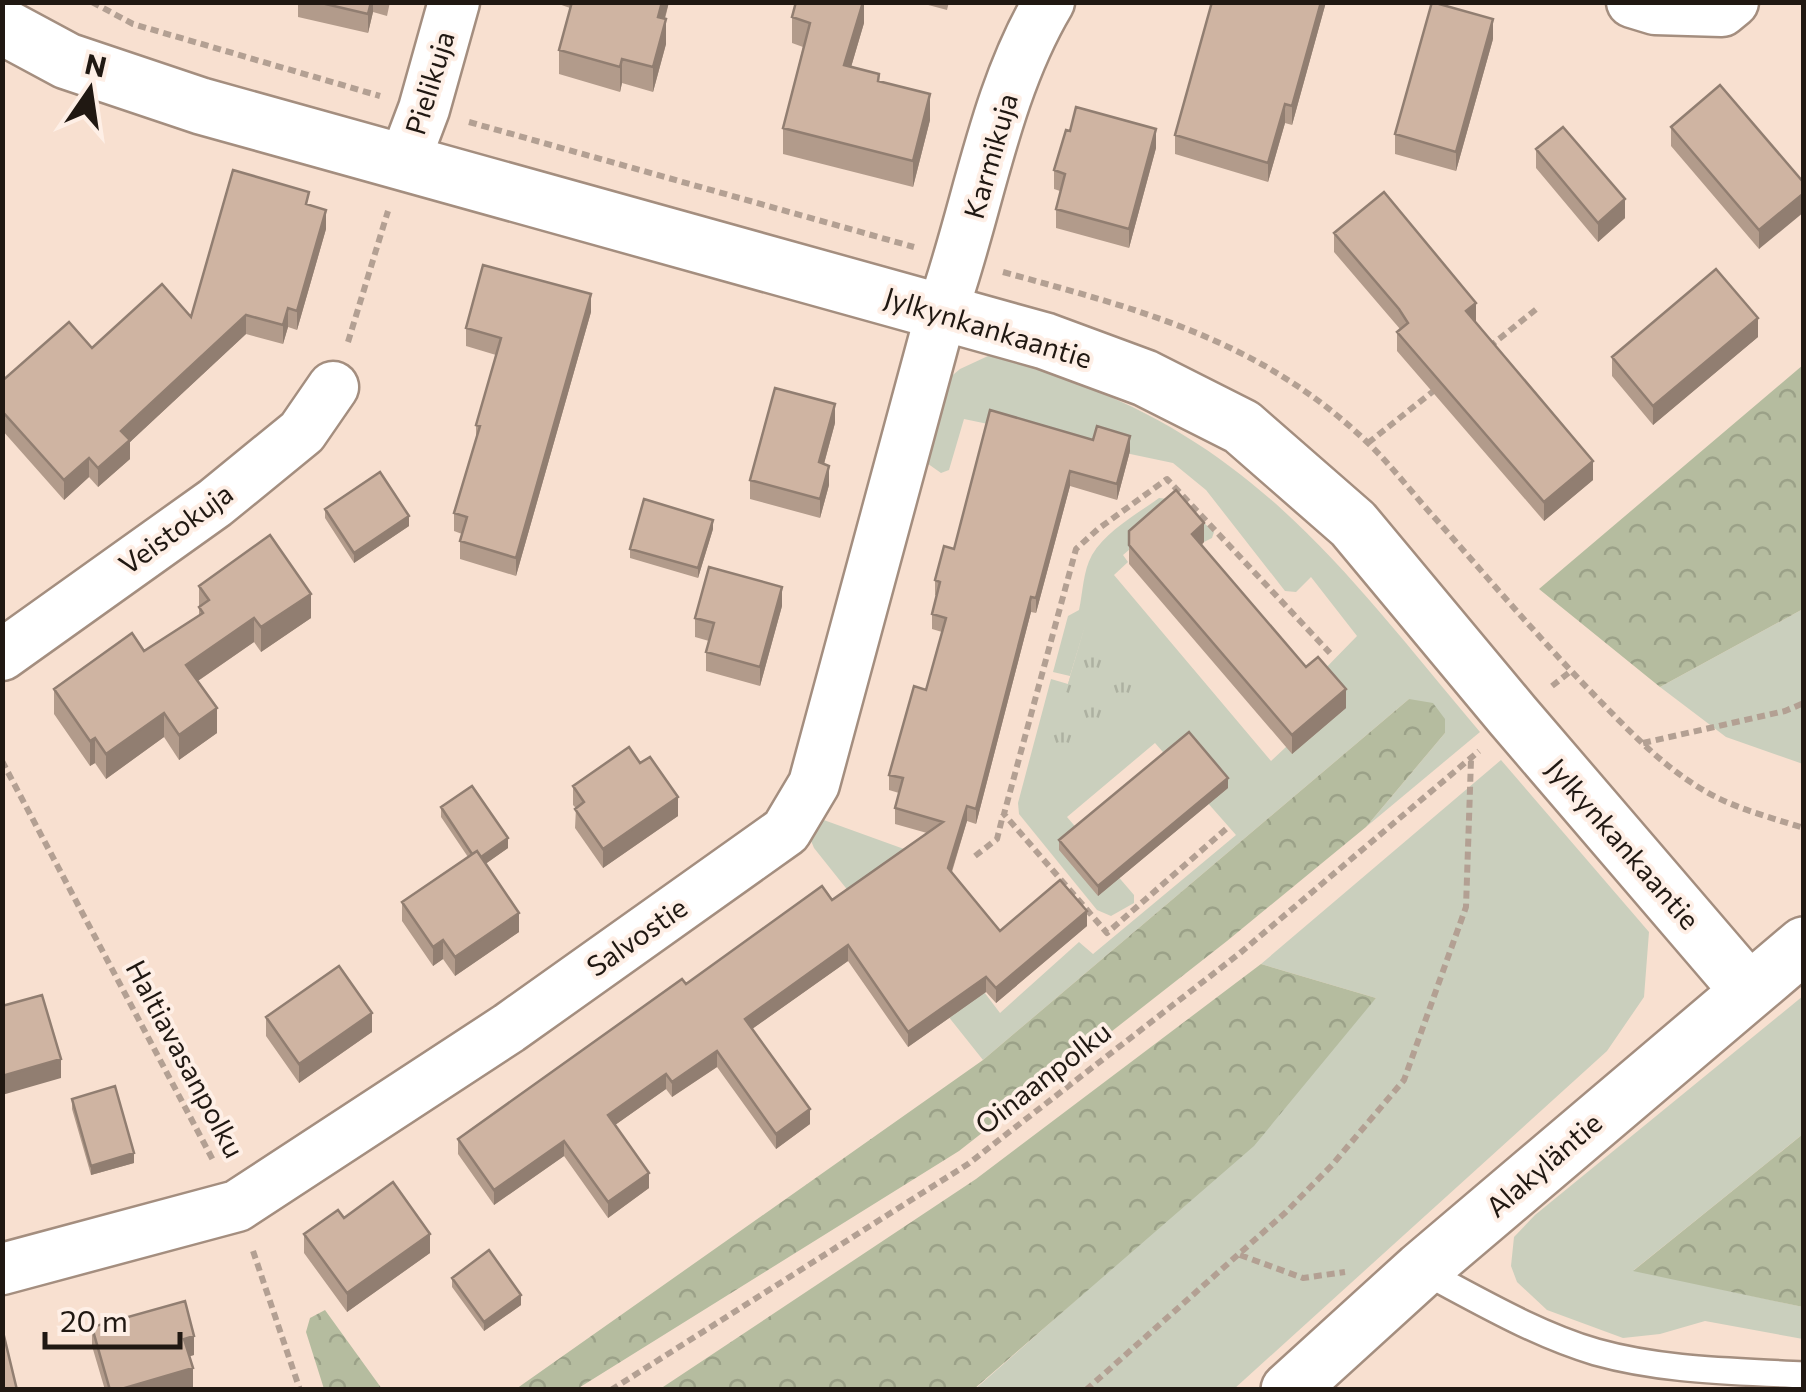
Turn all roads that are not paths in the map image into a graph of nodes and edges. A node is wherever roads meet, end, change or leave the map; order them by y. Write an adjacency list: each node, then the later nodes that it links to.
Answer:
1 (454, 2): 6 (street, Pielikuja)
2 (1049, 2): 7 (street, Karmikuja)
3 (1632, 2): 4 (street)
4 (1733, 2)
5 (2, 26): 6 (street, Jylkynkankaantie)
6 (404, 162): 7 (street, Jylkynkankaantie)
7 (942, 314): 11 (street, Jylkynkankaantie); 12 (street, Salvostie)
8 (333, 387): 9 (street, Veistokuja)
9 (2, 655)
10 (1804, 944): 11 (street, Alakyläntie)
11 (1748, 990): 13 (street, Alakyläntie)
12 (2, 1269)
13 (1422, 1270): 14 (lane); 15 (street, Alakyläntie)
14 (1804, 1376)
15 (1289, 1390)

